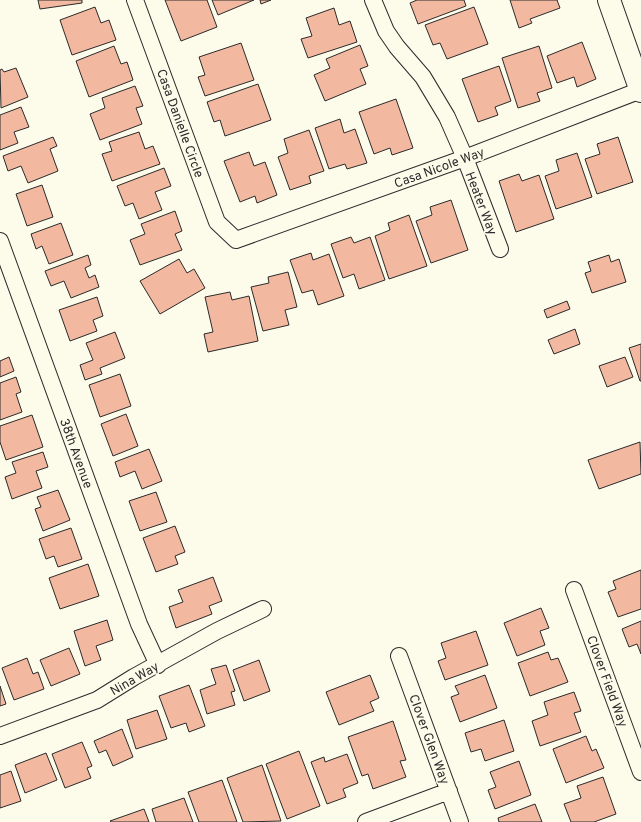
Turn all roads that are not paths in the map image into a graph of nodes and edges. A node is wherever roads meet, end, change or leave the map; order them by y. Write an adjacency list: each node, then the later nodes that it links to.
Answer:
1 (135, 0): 6 (street, Casa Danielle Circle)
2 (373, 0): 5 (street)
3 (609, 0): 4 (street)
4 (641, 91): 5 (street, Casa Nicole Way)
5 (465, 158): 6 (street, Casa Nicole Way); 8 (street, Heater Way)
6 (236, 240)
7 (0, 241): 12 (street, 38th Avenue)
8 (500, 249)
9 (574, 590): 14 (street, Clover Field Way)
10 (263, 609): 12 (street, Nina Way)
11 (399, 656): 15 (street, Clover Glen Way)
12 (158, 665): 13 (street, Nina Way)
13 (0, 736)
14 (641, 772)
15 (448, 792): 16 (street); 17 (street, Clover Glen Way)
16 (366, 822)
17 (460, 822)

